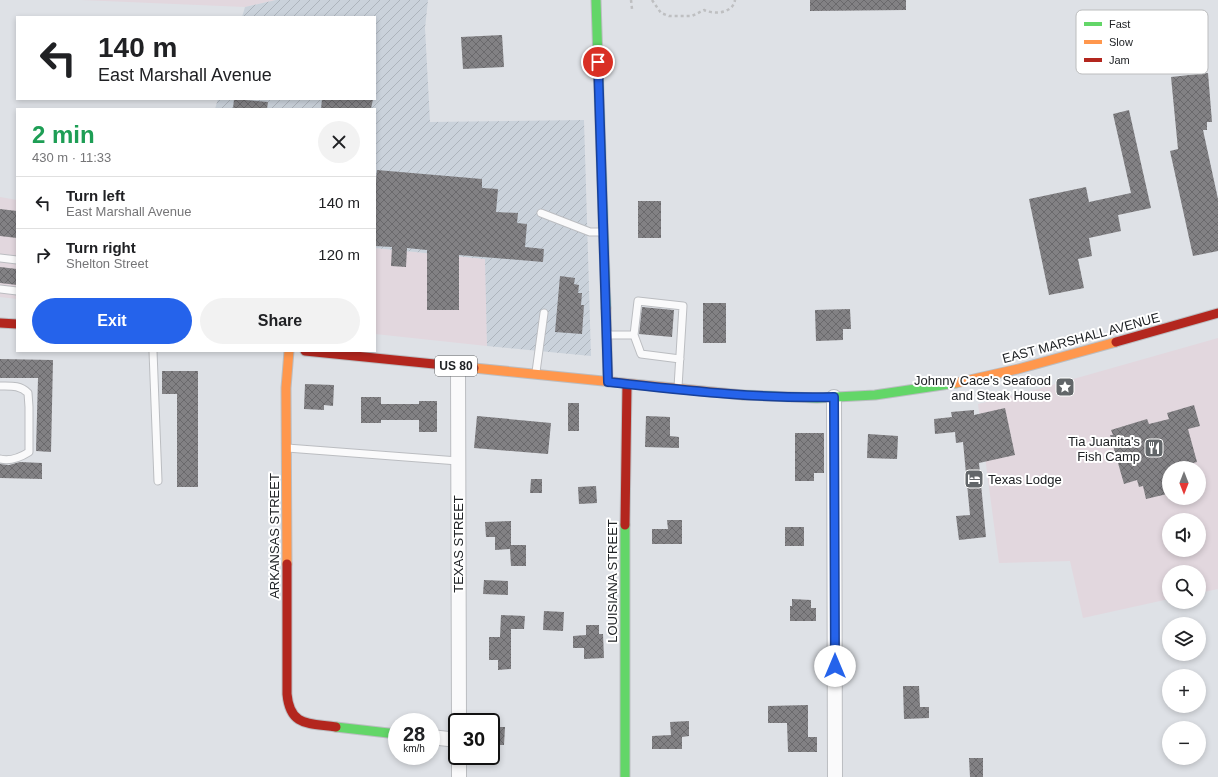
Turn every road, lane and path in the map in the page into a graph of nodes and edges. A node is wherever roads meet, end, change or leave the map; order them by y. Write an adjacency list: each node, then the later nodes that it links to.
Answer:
1 (596, 0): 7 (street)
2 (631, 0): 5 (path)
3 (652, 0): 4 (path)
4 (735, 0)
5 (632, 9)
6 (541, 213): 7 (lane)
7 (603, 232): 16 (street)
8 (0, 258): 9 (lane)
9 (16, 260)
10 (0, 289): 11 (lane)
11 (16, 289)
12 (544, 313): 23 (lane)
13 (1218, 313): 28 (street, EAST MARSHALL AVENUE / US 80)
14 (0, 323): 15 (street)
15 (16, 324)
16 (606, 335): 17 (lane); 24 (street)
17 (634, 335): 21 (lane); 21 (lane)
18 (153, 352): 32 (lane)
19 (289, 352): 29 (street, ARKANSAS STREET)
20 (315, 352): 22 (street, EAST MARSHALL AVENUE / US 80)
21 (680, 359): 27 (lane)
22 (458, 366): 23 (street, EAST MARSHALL AVENUE / US 80); 31 (street, TEXAS STREET)
23 (535, 374): 24 (street, EAST MARSHALL AVENUE / US 80)
24 (608, 382): 25 (street, EAST MARSHALL AVENUE / US 80)
25 (627, 384): 27 (street, EAST MARSHALL AVENUE / US 80); 37 (street, LOUISIANA STREET)
26 (0, 386): 30 (lane)
27 (678, 389): 28 (street, EAST MARSHALL AVENUE / US 80)
28 (834, 397): 38 (street)
29 (287, 448): 31 (lane); 34 (street, ARKANSAS STREET)
30 (0, 459)
31 (458, 461): 33 (street, TEXAS STREET)
32 (158, 481)
33 (459, 713)
34 (388, 733)
35 (459, 765): 36 (street)
36 (459, 777)
37 (625, 777)
38 (835, 777)

